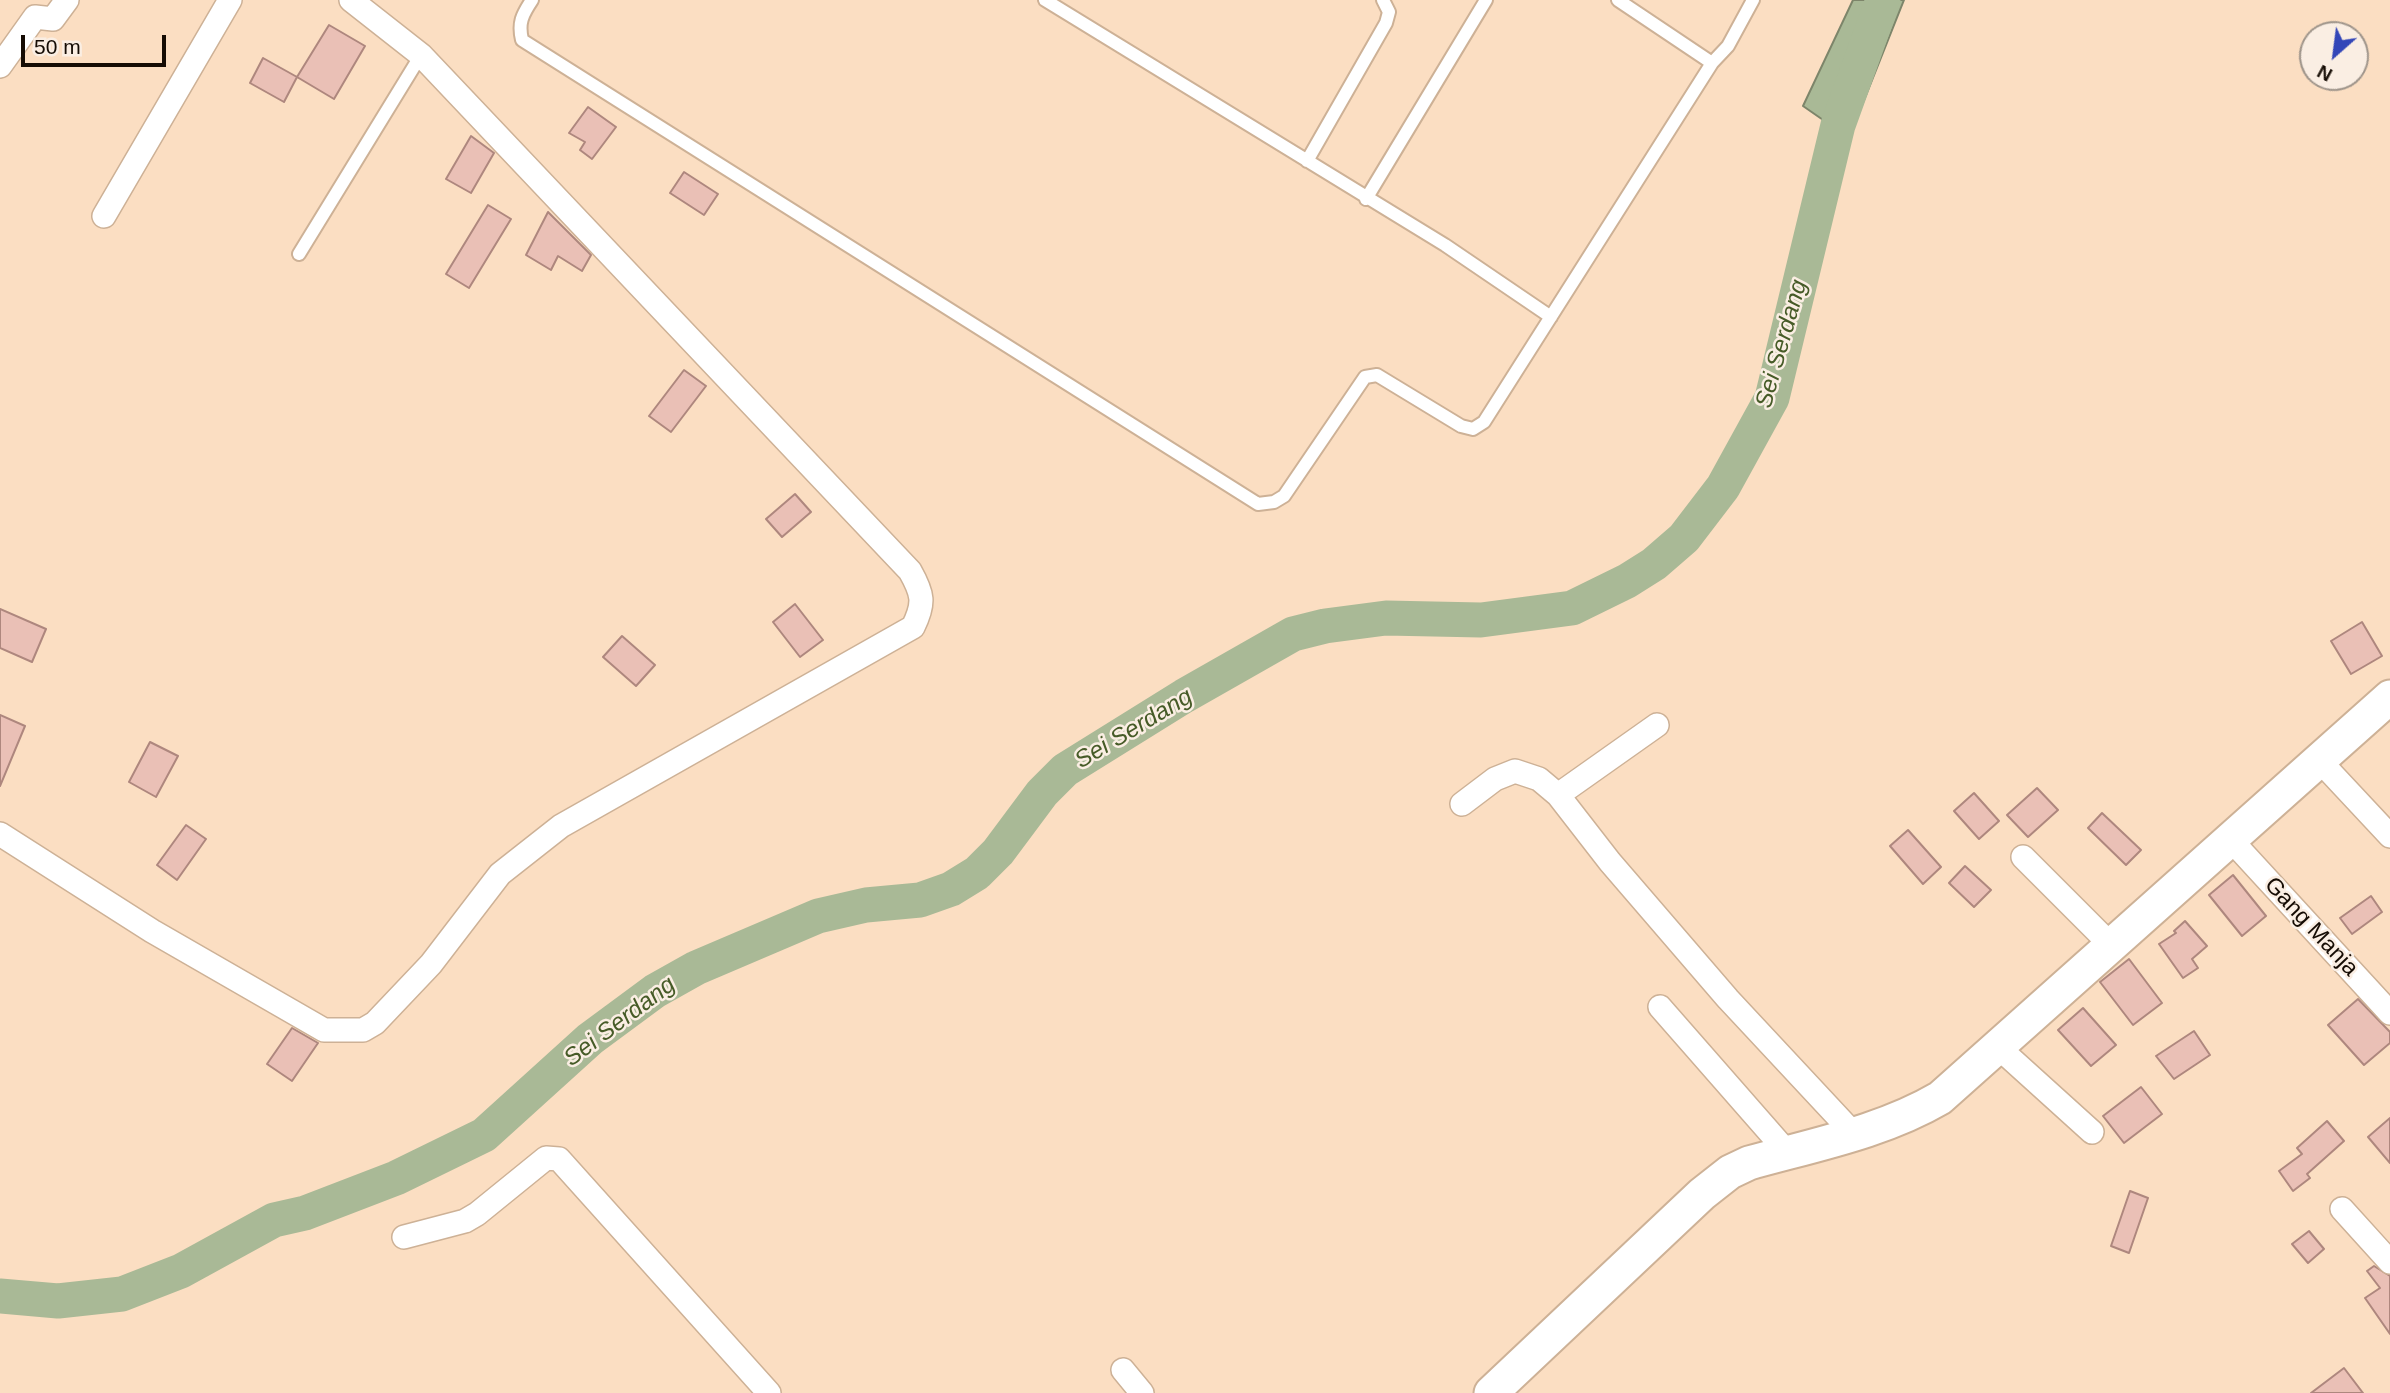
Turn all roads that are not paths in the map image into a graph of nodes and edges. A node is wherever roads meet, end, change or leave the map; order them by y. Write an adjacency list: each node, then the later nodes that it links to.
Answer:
1 (67, 0): 12 (street)
2 (230, 0): 15 (street)
3 (351, 0): 10 (street)
4 (532, 0): 17 (lane)
5 (1045, 0): 13 (lane)
6 (1383, 0): 13 (lane)
7 (1486, 0): 14 (lane)
8 (1618, 0): 11 (lane)
9 (1753, 0): 11 (lane)
10 (421, 55): 16 (lane); 23 (street)
11 (1712, 63): 17 (lane)
12 (0, 66)
13 (1307, 161): 14 (lane)
14 (1366, 199): 17 (lane)
15 (104, 216)
16 (299, 254)
17 (1551, 317)
18 (2390, 697): 20 (street)
19 (1657, 724): 21 (street)
20 (2319, 760): 24 (street); 25 (street)
21 (1558, 794): 22 (street); 32 (street)
22 (1462, 804)
23 (0, 834)
24 (2390, 836)
25 (2232, 841): 27 (street); 29 (street, Gang Manja)
26 (2022, 857): 27 (street)
27 (2111, 946): 30 (street)
28 (1660, 1007): 33 (street)
29 (2390, 1013)
30 (1998, 1046): 31 (street); 32 (street)
31 (2092, 1132)
32 (1853, 1133): 33 (street)
33 (1787, 1152): 38 (street)
34 (2342, 1209): 36 (street)
35 (404, 1237): 39 (street)
36 (2390, 1262)
37 (1123, 1370): 40 (street)
38 (1495, 1392)
39 (769, 1393)
40 (1142, 1393)

